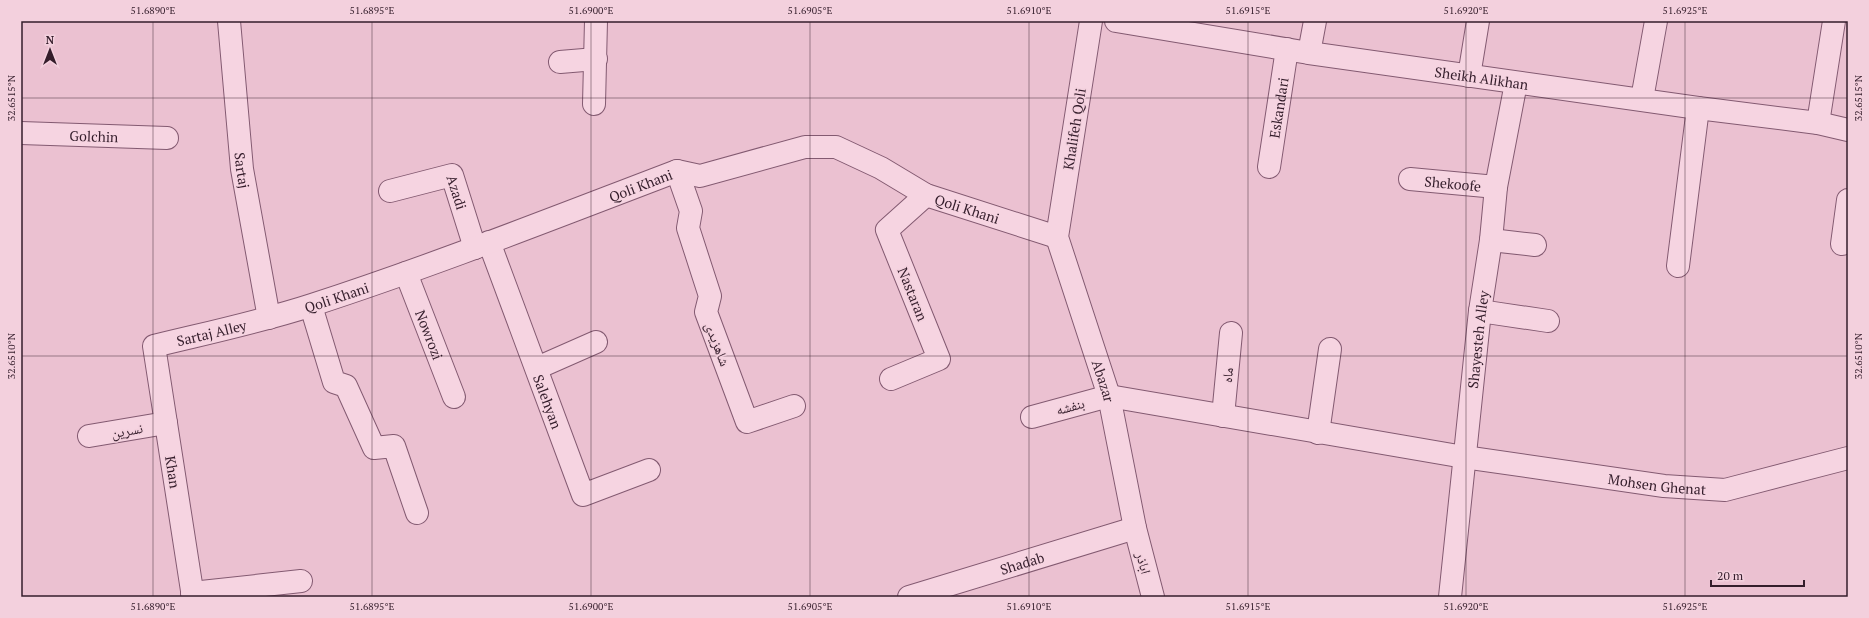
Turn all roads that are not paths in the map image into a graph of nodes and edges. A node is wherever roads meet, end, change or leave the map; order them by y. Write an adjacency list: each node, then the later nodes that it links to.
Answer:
1 (229, 21): 38 (street, Sartaj)
2 (596, 21): 11 (street)
3 (1091, 21): 29 (street, Khalifeh Qoli)
4 (1315, 21): 10 (street)
5 (1478, 21): 13 (street)
6 (1656, 21): 15 (street)
7 (1834, 21): 18 (street)
8 (1130, 22): 9 (street, Sheikh Alikhan)
9 (1287, 49): 10 (street, Sheikh Alikhan); 22 (street, Eskandari)
10 (1309, 53): 13 (street, Sheikh Alikhan)
11 (596, 59): 12 (street); 16 (street)
12 (560, 62)
13 (1469, 76): 14 (street, Sheikh Alikhan)
14 (1516, 83): 15 (street, Sheikh Alikhan); 25 (street, Shayesteh Alley)
15 (1642, 99): 17 (street, Sheikh Alikhan)
16 (594, 104)
17 (1698, 108): 18 (street, Sheikh Alikhan); 34 (street)
18 (1818, 123): 19 (street, Sheikh Alikhan)
19 (1848, 130)
20 (21, 133): 21 (street, Golchin)
21 (167, 138)
22 (1268, 167)
23 (677, 170): 27 (street, Qoli Khani); 33 (street, Qoli Khani); 48 (street, شاهزیدی)
24 (1410, 179): 25 (street, Shekoofe)
25 (1496, 187): 30 (street, Shayesteh Alley)
26 (390, 191): 33 (street, Azadi)
27 (926, 195): 29 (street, Qoli Khani); 45 (street, Nastaran)
28 (1848, 200): 32 (street)
29 (1057, 237): 46 (street, Abazar)
30 (1491, 240): 31 (street); 37 (street, Shayesteh Alley)
31 (1535, 244)
32 (1842, 244)
33 (482, 245): 35 (street, Qoli Khani); 44 (street, Salehyan)
34 (1678, 266)
35 (406, 272): 36 (street, Qoli Khani); 47 (street, Nowrozi)
36 (311, 306): 38 (street, Qoli Khani); 57 (street)
37 (1480, 311): 39 (street); 54 (street, Shayesteh Alley)
38 (269, 318): 42 (street, Sartaj Alley)
39 (1548, 321)
40 (1231, 333): 49 (street, ماه)
41 (596, 342): 44 (street)
42 (154, 346): 51 (street, Khan)
43 (1330, 349): 52 (street)
44 (537, 368): 56 (street, Salehyan)
45 (891, 379)
46 (1109, 396): 49 (street, Mohsen Ghenat); 50 (street, بنفشه); 58 (street, Abazar)
47 (454, 397)
48 (794, 406)
49 (1222, 416): 52 (street, Mohsen Ghenat)
50 (1032, 417)
51 (166, 423): 53 (street, نسرین); 60 (street, Khan)
52 (1318, 433): 54 (street, Mohsen Ghenat)
53 (89, 436)
54 (1464, 457): 55 (street, Mohsen Ghenat); 63 (street, Shayesteh Alley)
55 (1848, 458)
56 (649, 470)
57 (417, 513)
58 (1135, 528): 61 (street, Shadab); 62 (street, اباذر)
59 (301, 580): 60 (street)
60 (192, 595)
61 (908, 597)
62 (1153, 597)
63 (1450, 597)

